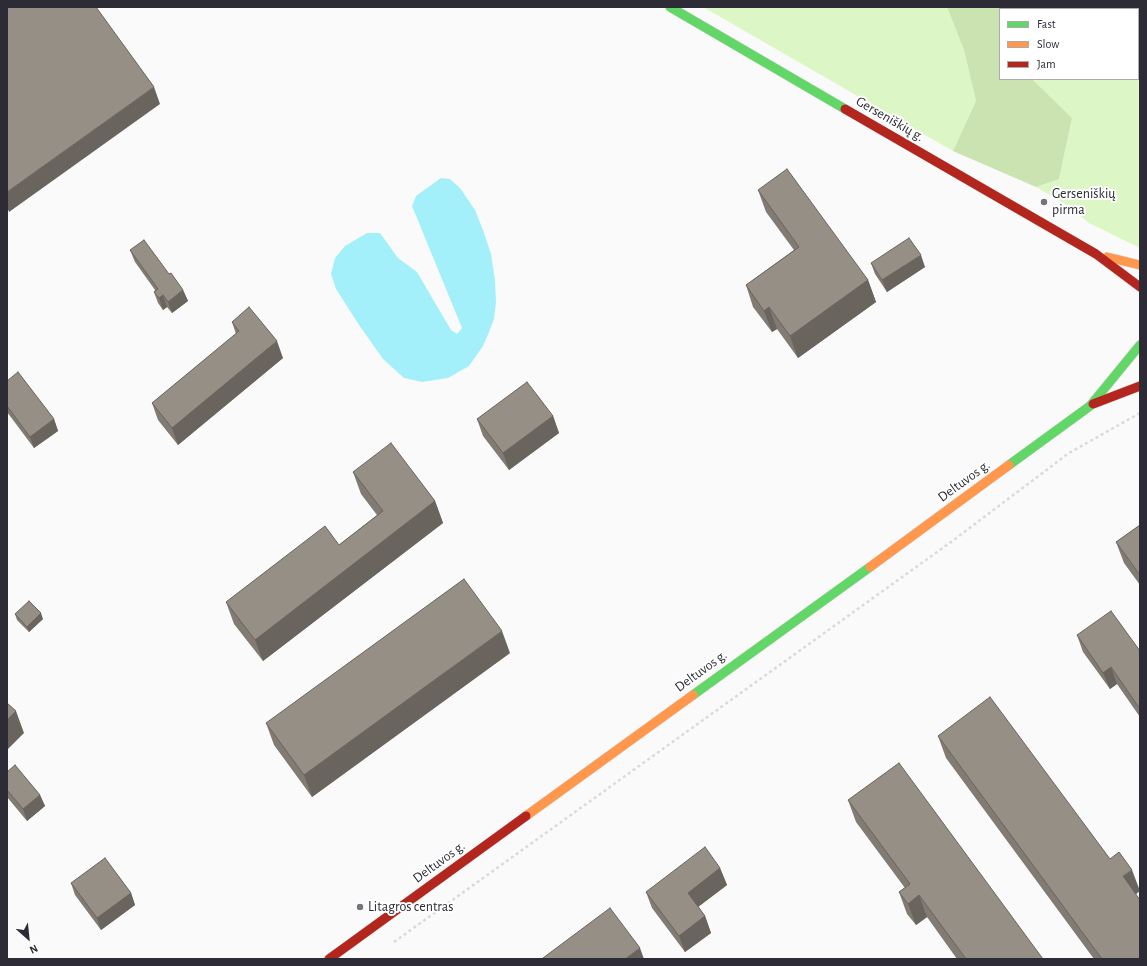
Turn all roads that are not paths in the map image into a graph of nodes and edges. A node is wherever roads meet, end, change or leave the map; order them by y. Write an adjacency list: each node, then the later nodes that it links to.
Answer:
1 (670, 7): 2 (main road, Gerseniškių g.)
2 (1096, 254): 3 (main road); 4 (main road)
3 (1140, 265)
4 (1140, 287)
5 (1140, 345): 7 (main road, Deltuvos g.)
6 (1140, 386): 7 (main road, Deltuvos g.)
7 (1090, 406): 8 (main road, Deltuvos g.)
8 (329, 959)

